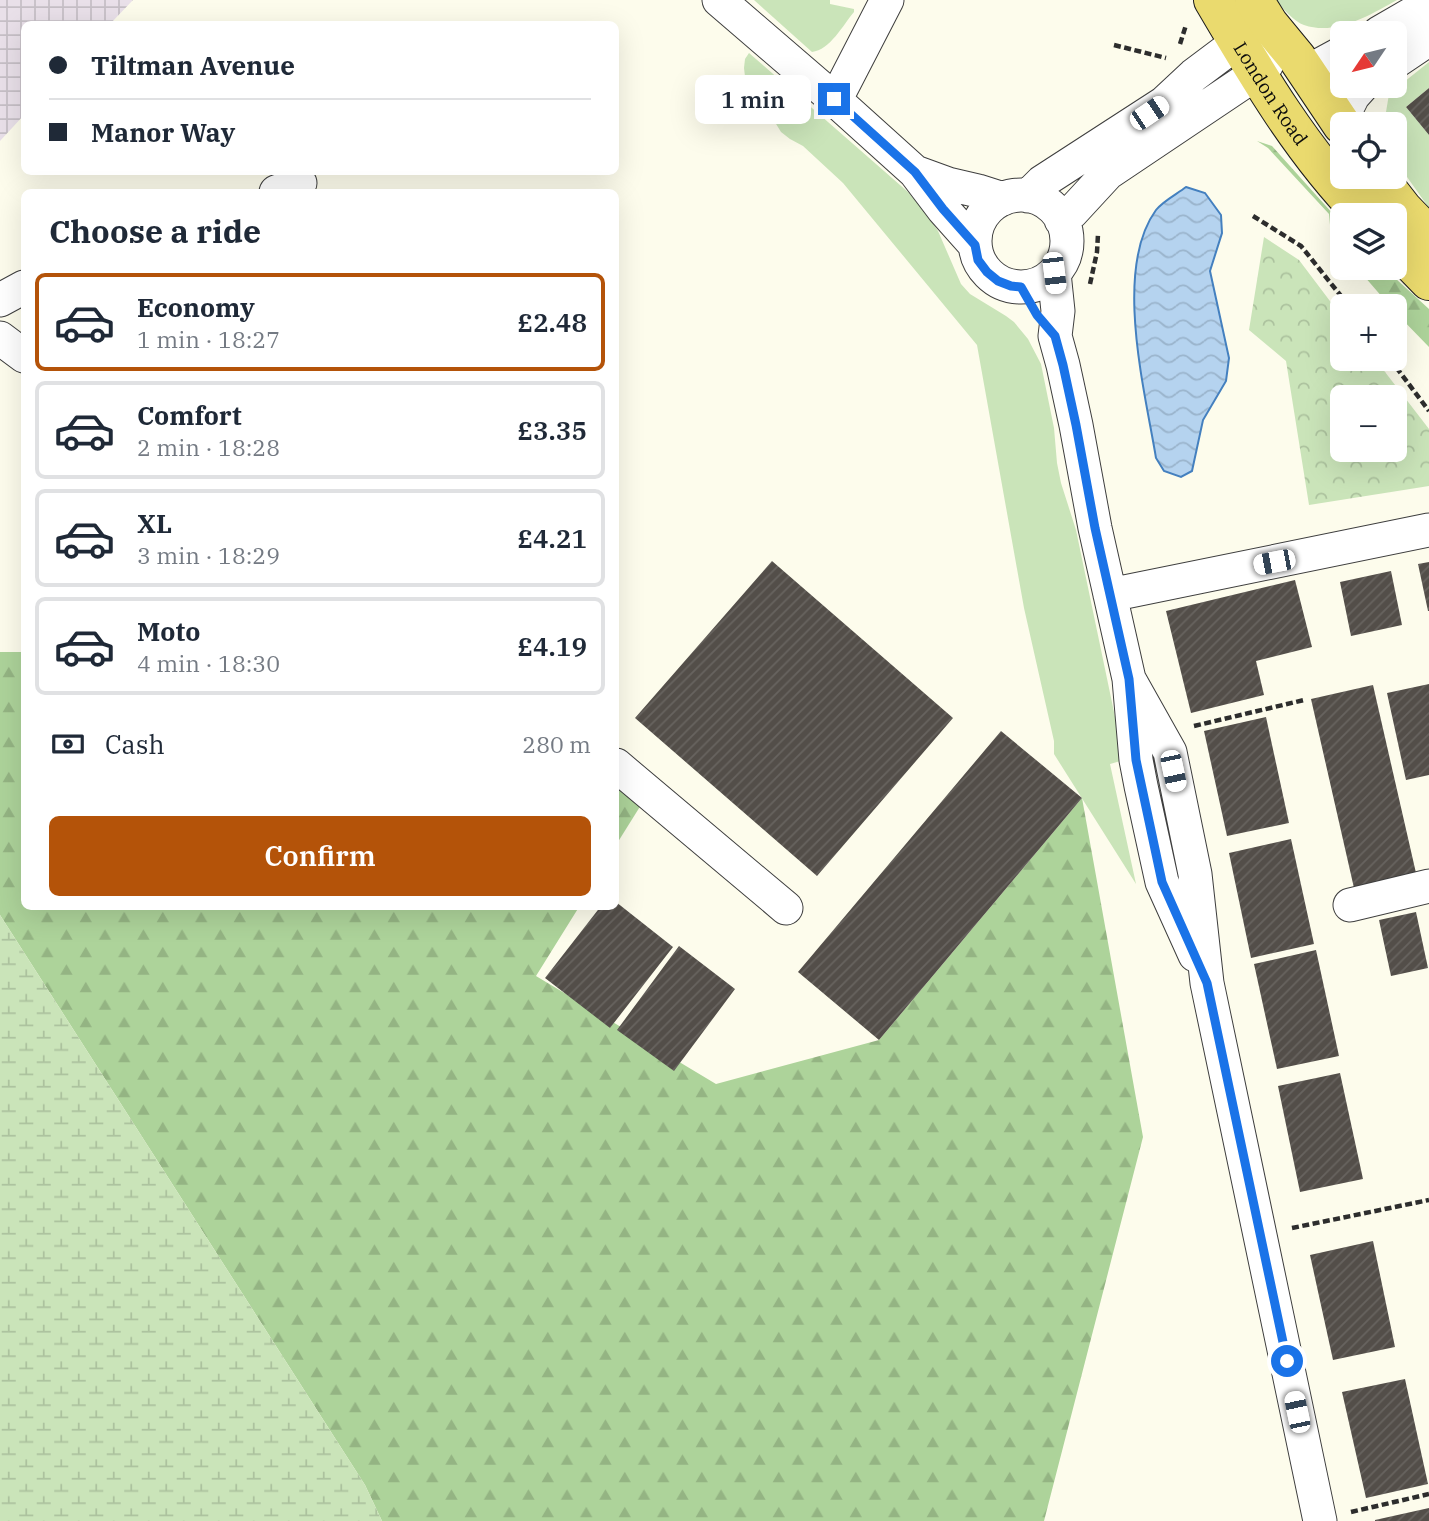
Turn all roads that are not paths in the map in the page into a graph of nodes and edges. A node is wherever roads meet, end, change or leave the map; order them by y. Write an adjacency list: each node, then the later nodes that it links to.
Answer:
1 (719, 0): 12 (street)
2 (887, 0): 12 (street)
3 (1235, 0): 7 (street)
4 (1429, 4): 6 (street)
5 (1200, 9): 7 (main road, London Road)
6 (1400, 21)
7 (1256, 37): 11 (main road, London Road); 14 (main road, London Road); 17 (street); 19 (street)
8 (1429, 38): 9 (street)
9 (1407, 54)
10 (1330, 59): 11 (street)
11 (1307, 72): 13 (main road, London Road); 14 (main road)
12 (834, 99): 15 (street)
13 (1333, 112)
14 (1321, 167): 18 (main road, London Road)
15 (915, 172): 17 (street); 21 (street)
16 (1387, 189): 20 (main road)
17 (1016, 197): 19 (street); 21 (street)
18 (1353, 203)
19 (1061, 220): 23 (street)
20 (1429, 236)
21 (975, 245): 25 (street)
22 (1407, 258): 24 (main road)
23 (1054, 273): 25 (street); 28 (street)
24 (1429, 281)
25 (1021, 287): 28 (street)
26 (21, 289): 27 (street)
27 (0, 300)
28 (1055, 336): 32 (street)
29 (0, 338): 30 (street)
30 (21, 354)
31 (1429, 530): 32 (street)
32 (1110, 595): 37 (street)
33 (619, 768): 36 (street)
34 (1429, 886): 35 (street)
35 (1350, 905)
36 (786, 908)
37 (1333, 1517)

